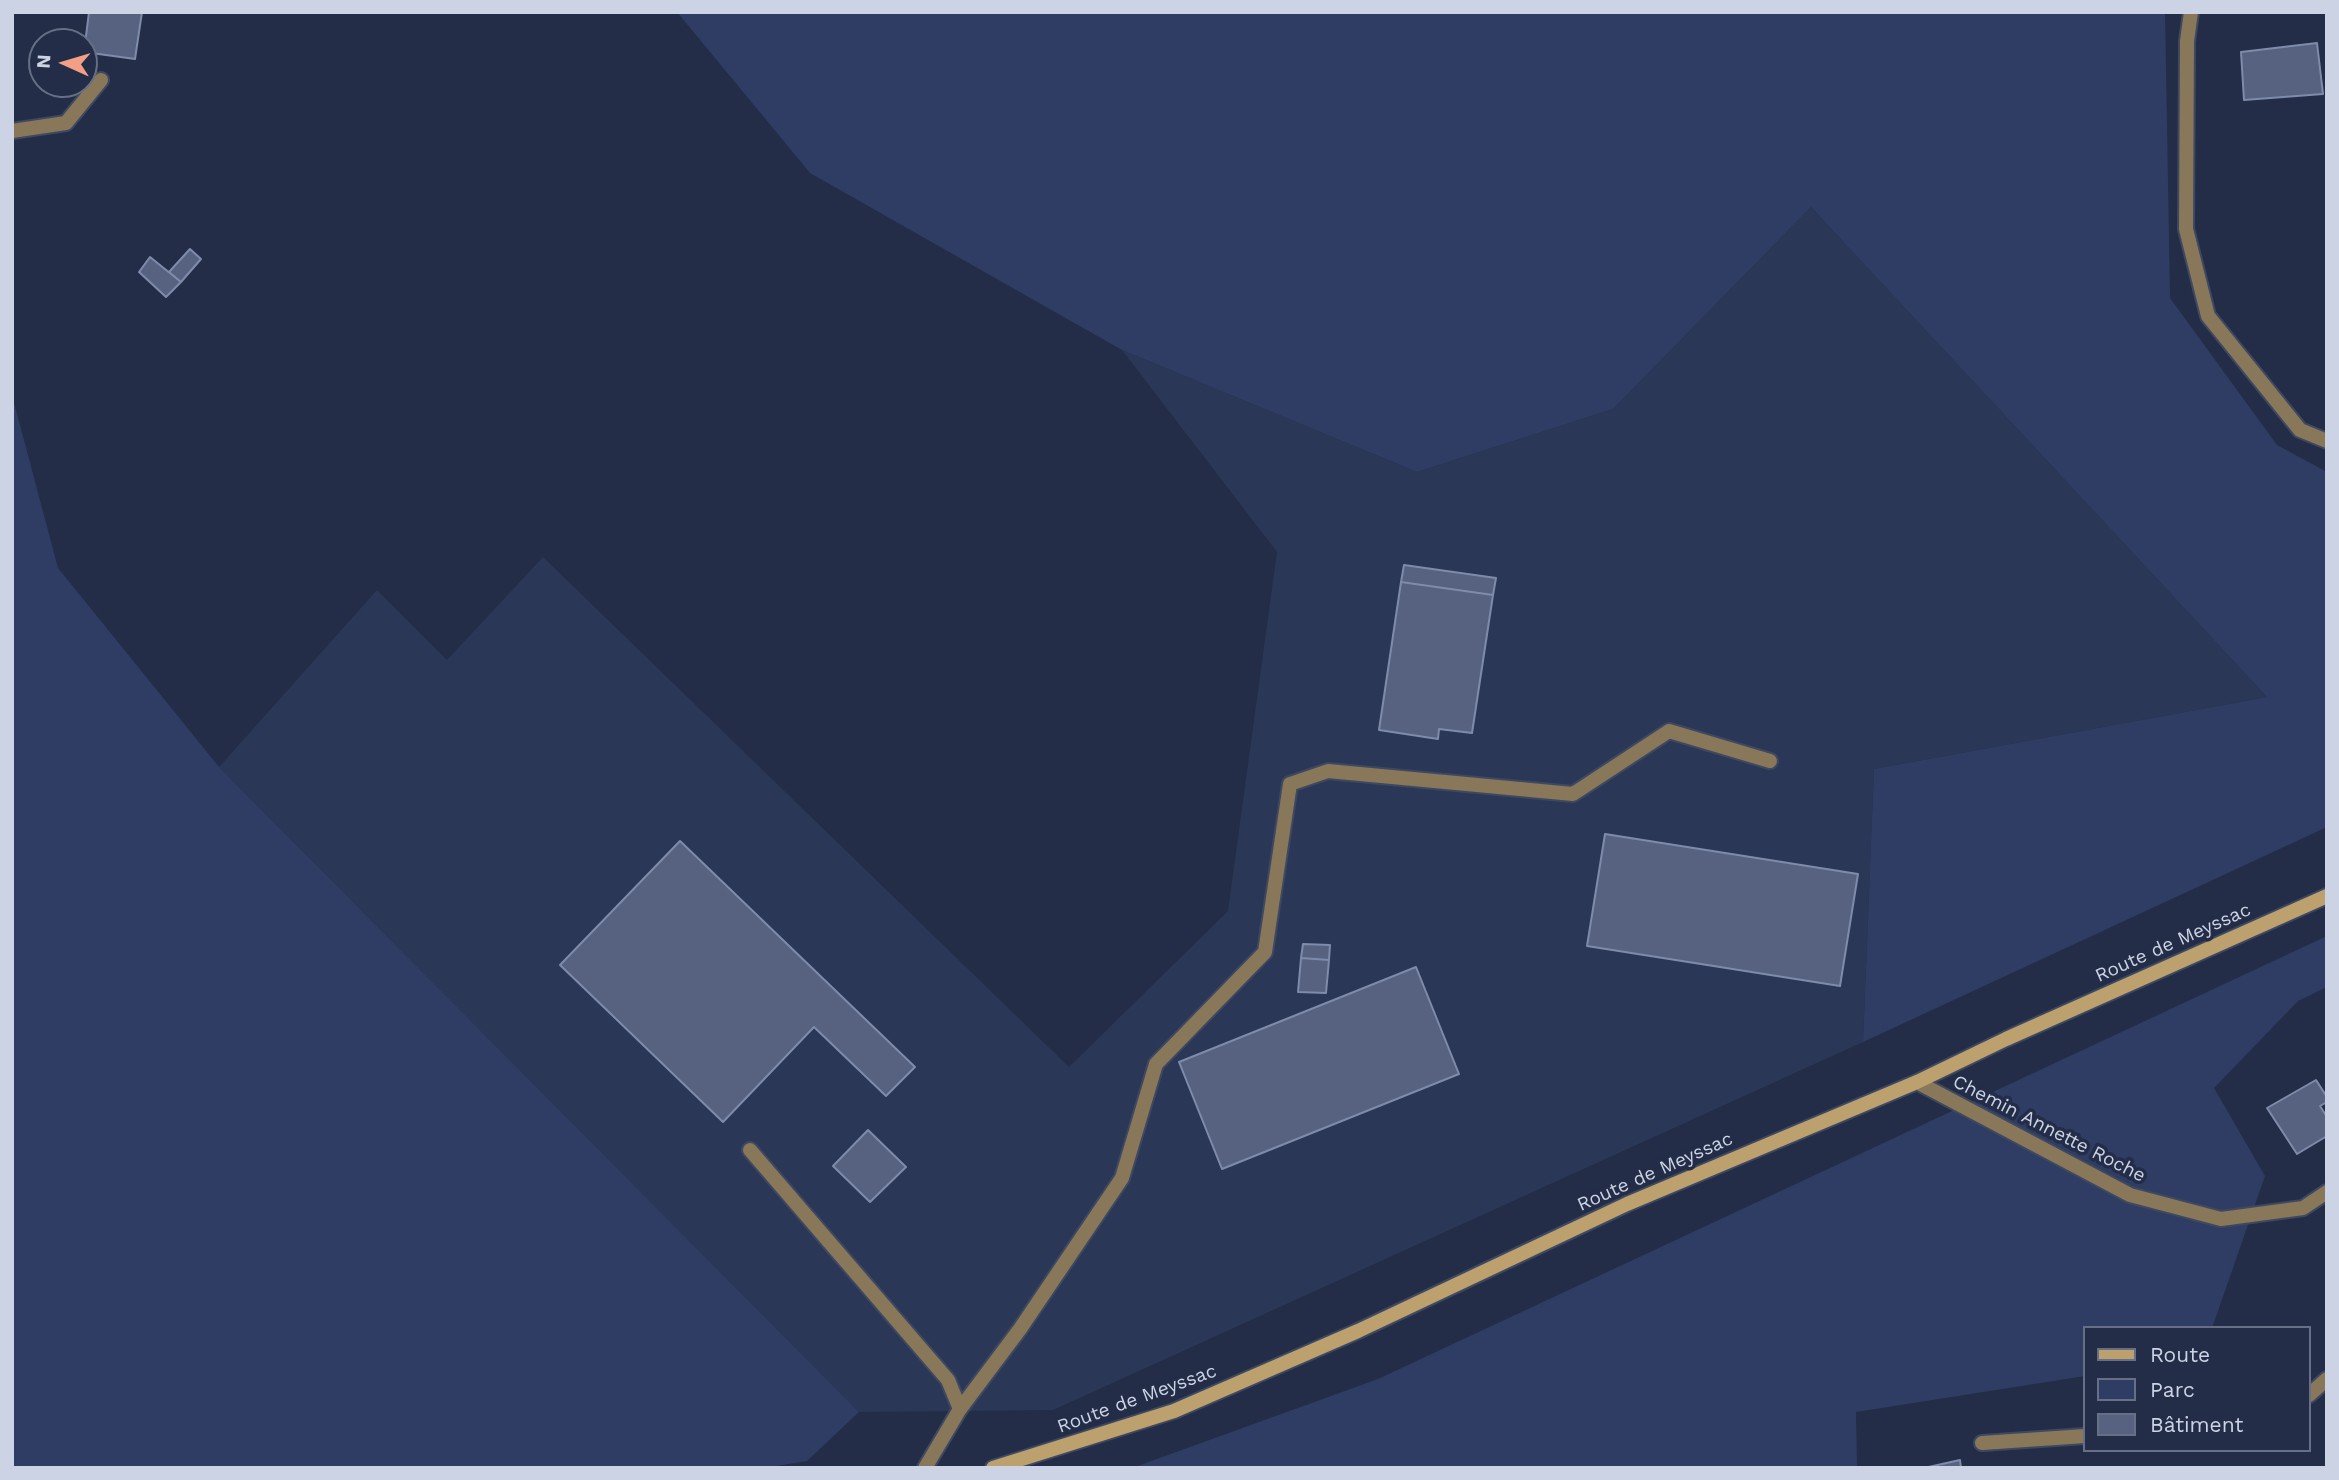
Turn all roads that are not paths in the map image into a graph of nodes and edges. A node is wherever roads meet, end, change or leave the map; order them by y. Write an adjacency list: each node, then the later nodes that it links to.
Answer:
1 (2190, 12): 4 (street)
2 (101, 80): 3 (street)
3 (12, 131)
4 (2327, 441)
5 (1770, 761): 12 (street)
6 (2327, 896): 7 (main road, Route de Meyssac)
7 (1917, 1082): 9 (street, Chemin Annette Roche); 16 (main road, Route de Meyssac)
8 (750, 1150): 12 (street)
9 (2327, 1192)
10 (2327, 1380): 11 (street)
11 (2311, 1393)
12 (960, 1409): 15 (street)
13 (2084, 1436): 14 (street)
14 (1982, 1443)
15 (925, 1468)
16 (993, 1468)

